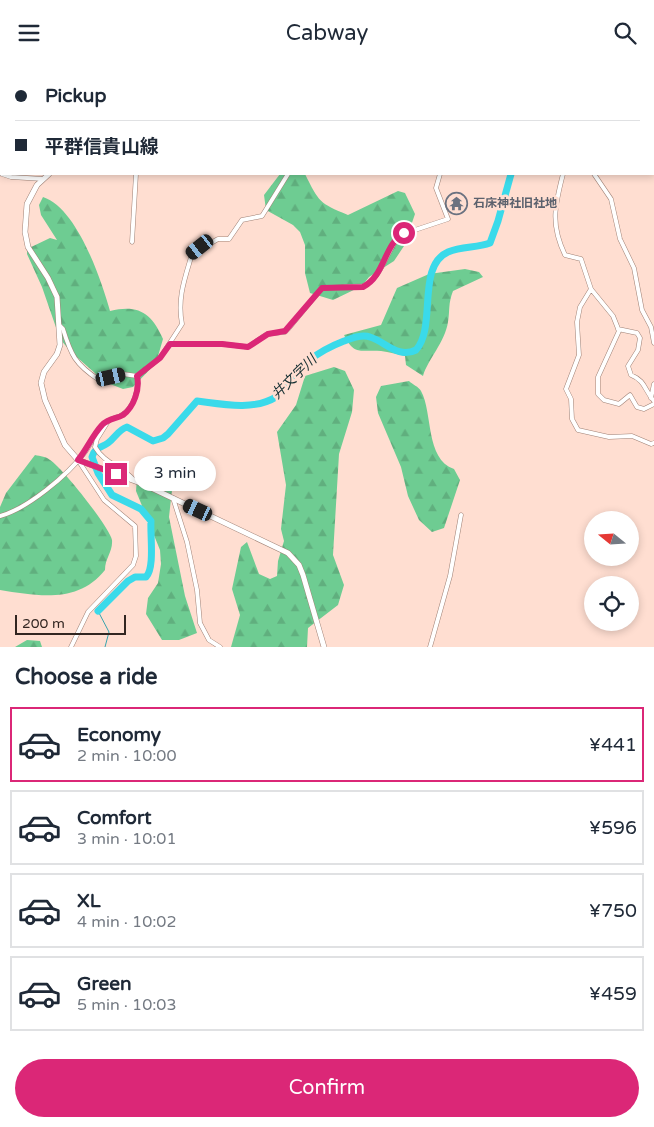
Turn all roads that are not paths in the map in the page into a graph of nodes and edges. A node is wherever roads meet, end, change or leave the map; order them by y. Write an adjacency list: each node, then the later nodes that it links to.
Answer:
1 (9, 65): 2 (street)
2 (14, 65)
3 (6, 175): 10 (street)
4 (48, 175): 10 (main road)
5 (136, 175): 11 (street)
6 (287, 175): 16 (street)
7 (440, 175): 16 (street)
8 (563, 175): 12 (street)
9 (595, 175): 15 (street)
10 (43, 179): 13 (main road)
11 (132, 242)
12 (591, 289): 14 (street); 21 (street)
13 (60, 326): 17 (street); 22 (main road)
14 (618, 329): 19 (street); 19 (street)
15 (654, 343)
16 (170, 344): 17 (street)
17 (137, 376): 20 (street)
18 (654, 384): 19 (street)
19 (653, 401)
20 (112, 418): 22 (street); 23 (street)
21 (654, 443)
22 (78, 460): 23 (main road); 26 (street); 27 (street)
23 (133, 480): 24 (main road)
24 (173, 498): 28 (street); 29 (main road)
25 (461, 515): 30 (street)
26 (0, 516)
27 (71, 647)
28 (220, 647)
29 (324, 647)
30 (430, 647)

